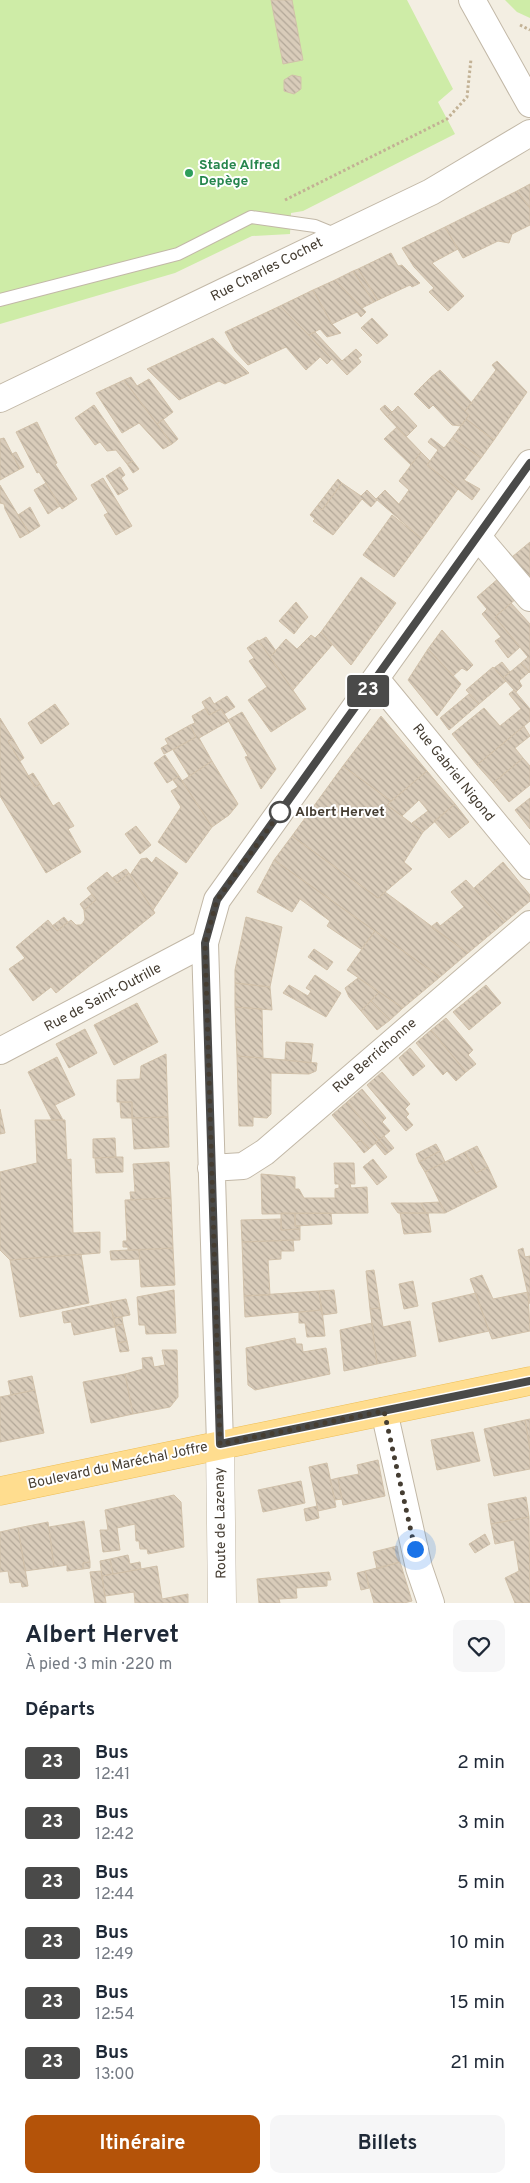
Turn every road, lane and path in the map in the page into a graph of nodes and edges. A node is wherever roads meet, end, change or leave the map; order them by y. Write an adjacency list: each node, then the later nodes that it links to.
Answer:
1 (472, 0): 2 (street)
2 (493, 40): 3 (street); 5 (path)
3 (530, 104)
4 (530, 133): 6 (street, Rue Charles Cochet)
5 (251, 217): 6 (lane); 7 (lane)
6 (337, 235): 8 (street, Rue Charles Cochet)
7 (0, 300)
8 (0, 399)
9 (530, 463): 10 (street)
10 (478, 537): 11 (street); 12 (street)
11 (530, 598)
12 (376, 680): 13 (street, Rue Gabriel Nigond); 15 (street)
13 (530, 866)
14 (530, 924): 17 (street, Rue Berrichonne)
15 (205, 943): 16 (street, Rue de Saint-Outrille); 17 (street)
16 (0, 1051)
17 (212, 1168): 20 (street)
18 (530, 1381): 19 (main road, Boulevard du Maréchal Joffre)
19 (384, 1411): 20 (main road, Boulevard du Maréchal Joffre); 23 (street)
20 (220, 1444): 21 (main road, Boulevard du Maréchal Joffre); 22 (street, Route de Lazenay)
21 (0, 1491)
22 (222, 1603)
23 (430, 1603)

